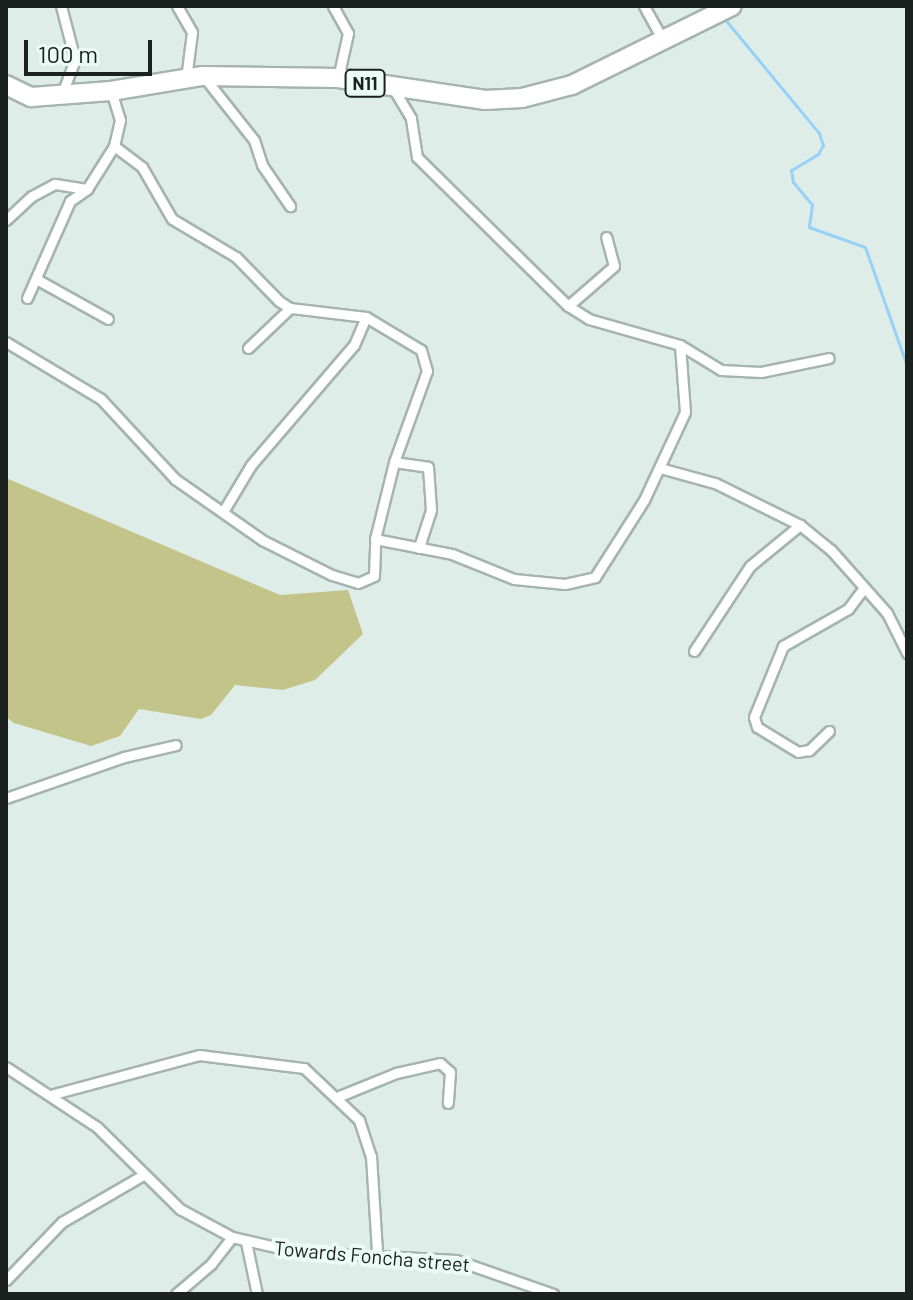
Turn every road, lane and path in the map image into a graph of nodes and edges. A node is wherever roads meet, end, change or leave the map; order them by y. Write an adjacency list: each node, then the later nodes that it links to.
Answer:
1 (61, 6): 12 (street)
2 (177, 6): 7 (street)
3 (333, 6): 8 (street)
4 (644, 6): 6 (street)
5 (732, 6): 6 (highway, N11)
6 (661, 37): 10 (highway, N11)
7 (194, 77): 8 (highway, N11); 11 (highway, N11); 15 (street)
8 (338, 78): 10 (highway, N11)
9 (6, 85): 12 (highway, N11)
10 (393, 88): 20 (street)
11 (111, 91): 12 (highway, N11); 13 (street)
12 (61, 96)
13 (114, 146): 14 (street); 21 (street)
14 (87, 189): 16 (street); 18 (street)
15 (290, 206)
16 (6, 220)
17 (606, 237): 20 (street)
18 (38, 280): 19 (street); 23 (street)
19 (27, 298)
20 (568, 306): 25 (street)
21 (290, 308): 22 (street); 26 (street)
22 (366, 317): 28 (street); 30 (street)
23 (108, 319)
24 (6, 342): 30 (street)
25 (680, 345): 27 (street); 29 (street)
26 (248, 348)
27 (829, 358)
28 (394, 462): 32 (street); 33 (street)
29 (660, 468): 31 (street); 33 (street)
30 (224, 510): 32 (street)
31 (800, 525): 34 (street); 36 (street)
32 (375, 539): 33 (street)
33 (419, 548)
34 (863, 589): 35 (street); 38 (street)
35 (903, 630): 37 (street)
36 (694, 651)
37 (907, 653)
38 (829, 731)
39 (176, 745): 40 (street)
40 (6, 798)
41 (6, 1067): 42 (street, Towards Foncha street)
42 (50, 1095): 43 (street); 45 (street, Towards Foncha street)
43 (337, 1097): 44 (street); 48 (street)
44 (448, 1103)
45 (143, 1175): 46 (street, Towards Foncha street); 49 (street)
46 (232, 1237): 47 (street, Towards Foncha street); 50 (street)
47 (246, 1242): 48 (street, Towards Foncha street); 51 (street)
48 (377, 1252): 52 (street, Towards Foncha street)
49 (6, 1280)
50 (176, 1294)
51 (257, 1294)
52 (553, 1294)

